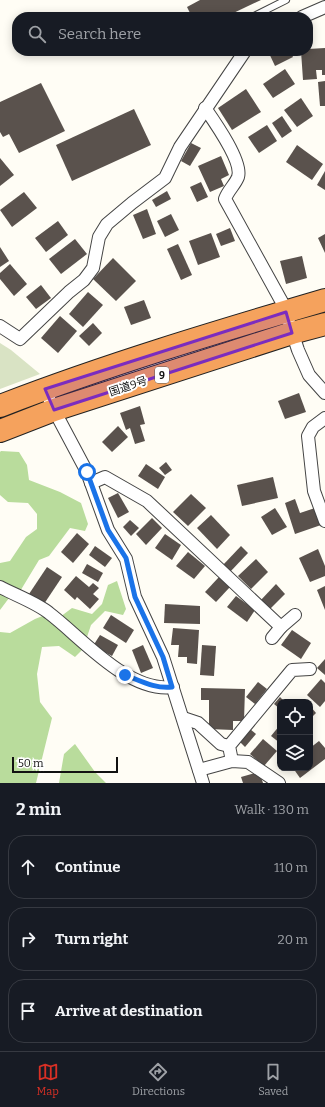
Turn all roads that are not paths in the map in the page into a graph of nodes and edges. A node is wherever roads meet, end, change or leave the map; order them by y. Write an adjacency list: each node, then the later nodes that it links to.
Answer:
1 (286, 0): 3 (lane)
2 (325, 7): 4 (street)
3 (262, 12)
4 (313, 12)
5 (241, 56): 6 (street)
6 (205, 108): 8 (street); 10 (street)
7 (325, 300): 8 (highway, 9)
8 (286, 312): 11 (street); 12 (highway, 9)
9 (325, 324): 11 (highway, 国道9号 / 9)
10 (0, 326)
11 (292, 333): 13 (street); 15 (highway, 国道9号 / 9)
12 (45, 389): 14 (highway, 9); 15 (street)
13 (325, 393)
14 (0, 406)
15 (54, 410): 17 (highway, 国道9号 / 9); 18 (street)
16 (325, 418): 19 (street)
17 (0, 431)
18 (91, 483): 22 (street); 25 (street)
19 (325, 521)
20 (0, 587): 25 (street)
21 (295, 615): 22 (street)
22 (281, 627): 23 (street)
23 (272, 638)
24 (310, 669): 27 (street)
25 (172, 687): 26 (street)
26 (183, 718): 27 (street); 29 (street)
27 (229, 746): 28 (street)
28 (232, 761): 29 (street); 31 (street)
29 (199, 770): 30 (street)
30 (203, 783)
31 (279, 783)

